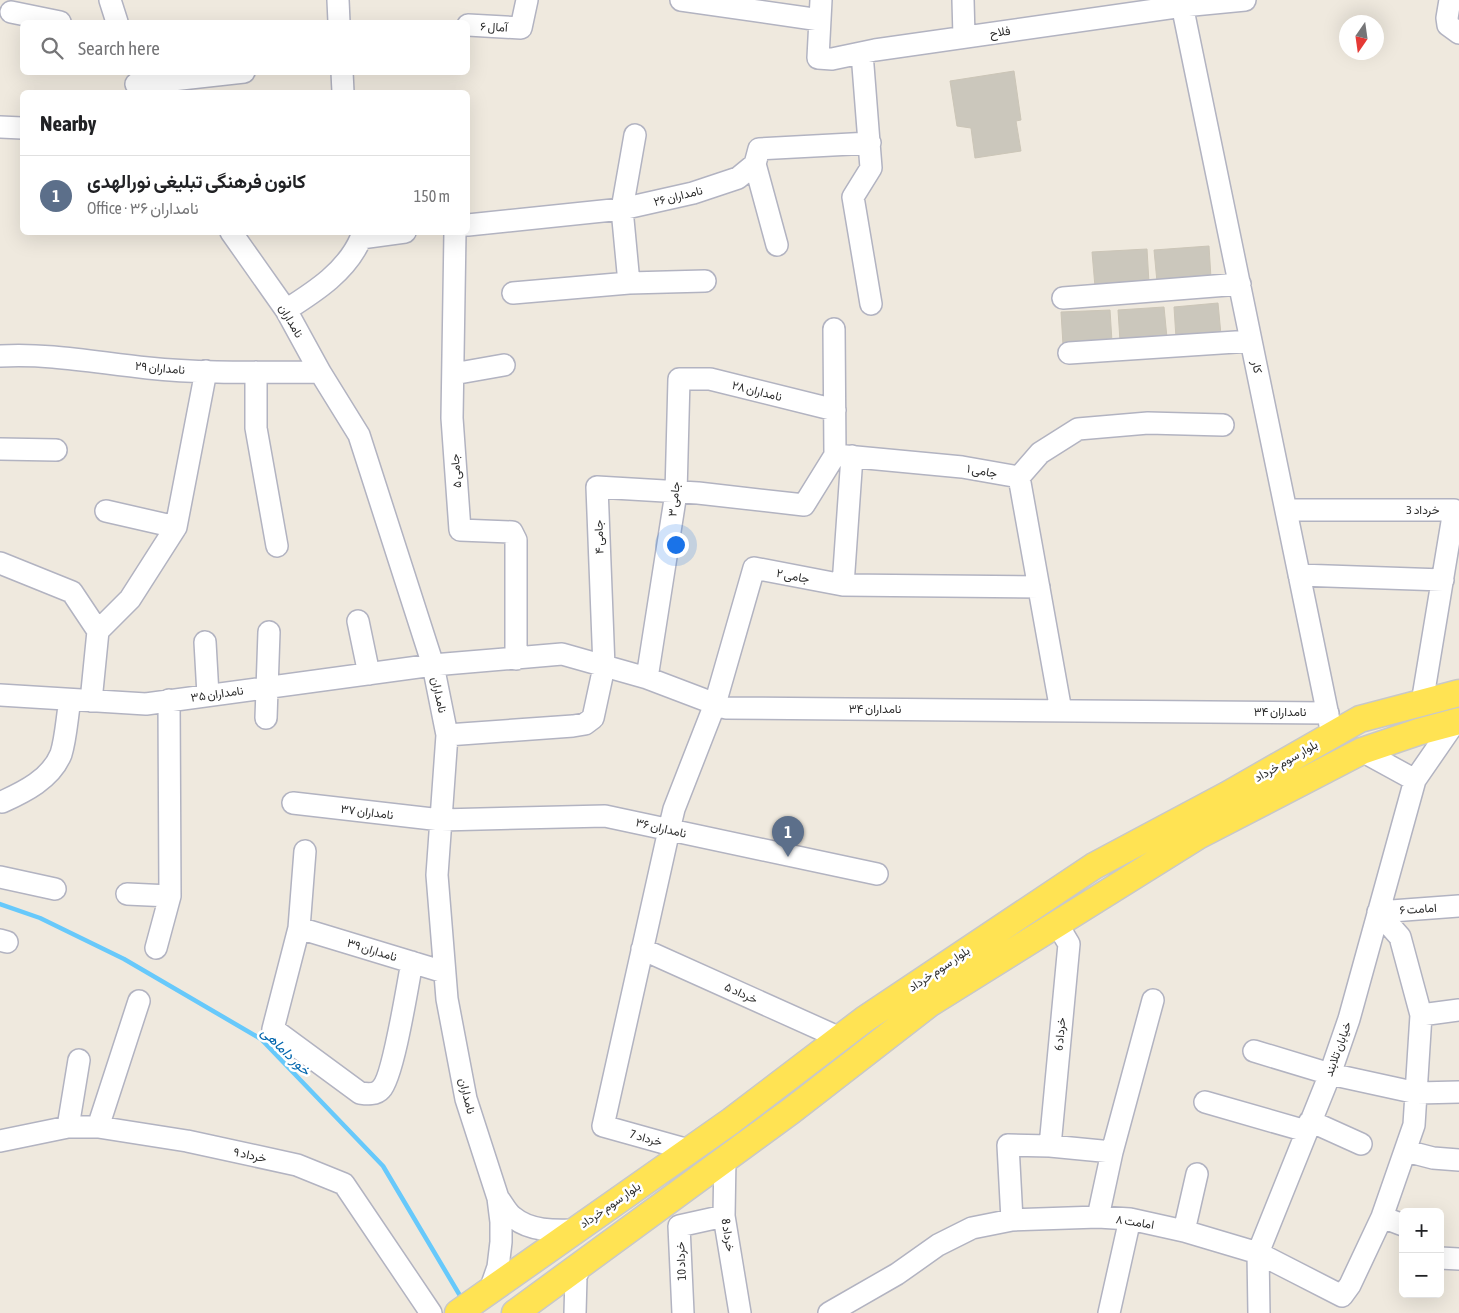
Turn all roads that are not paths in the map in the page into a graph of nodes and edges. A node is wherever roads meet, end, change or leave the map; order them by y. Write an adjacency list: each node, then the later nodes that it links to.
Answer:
1 (110, 0): 12 (street)
2 (338, 0): 13 (street)
3 (527, 0): 14 (street, آمال ۶)
4 (682, 0): 9 (street)
5 (963, 0): 16 (street)
6 (1245, 0): 8 (street, فلاح)
7 (1450, 0): 15 (street)
8 (1182, 3): 16 (street, فلاح); 35 (street, کار)
9 (821, 10): 17 (street, فلاح)
10 (11, 12): 11 (street)
11 (50, 20)
12 (116, 20)
13 (338, 20)
14 (470, 25)
15 (1459, 32)
16 (964, 37): 17 (street, فلاح)
17 (862, 53): 25 (street)
18 (215, 75): 20 (street)
19 (342, 75): 21 (street)
20 (136, 83)
21 (343, 90)
22 (0, 127): 23 (street)
23 (20, 128)
24 (635, 135): 27 (street)
25 (870, 143): 26 (street, نامداران ۲۶); 38 (street)
26 (755, 164): 27 (street, نامداران ۲۶); 32 (street)
27 (622, 210): 28 (street, نامداران ۲۶); 34 (street)
28 (470, 225)
29 (233, 235): 39 (street, نامداران)
30 (361, 235): 39 (street)
31 (455, 235): 48 (street, جامی ۵)
32 (777, 245)
33 (705, 281): 34 (street)
34 (628, 283): 36 (street)
35 (1240, 284): 37 (street); 41 (street, کار)
36 (512, 293)
37 (1063, 298)
38 (871, 304)
39 (286, 310): 47 (street, نامداران)
40 (834, 329): 50 (street)
41 (1251, 341): 42 (street); 57 (street, کار)
42 (1068, 353)
43 (0, 356): 45 (street, نامداران ۲۹)
44 (504, 365): 48 (street)
45 (206, 371): 46 (street, نامداران ۲۹); 59 (street)
46 (256, 372): 47 (street, نامداران ۲۹); 60 (street)
47 (320, 372): 71 (street, نامداران)
48 (453, 374): 70 (street, جامی ۵)
49 (678, 378): 50 (street, نامداران ۲۸); 56 (street, جامی ۳)
50 (834, 410): 54 (street)
51 (1223, 425): 55 (street)
52 (0, 449): 53 (street)
53 (56, 450)
54 (843, 455): 55 (street, جامی ۱); 56 (street); 64 (street)
55 (1019, 477): 65 (street)
56 (676, 493): 72 (street, جامی ۴); 74 (street, جامی ۳)
57 (1286, 510): 62 (street, کار); 63 (street, خرداد 3)
58 (106, 511): 59 (street)
59 (176, 527): 67 (street)
60 (277, 546)
61 (0, 563): 67 (street)
62 (1299, 575): 63 (street); 87 (street, کار)
63 (1443, 580): 82 (street, خرداد 3)
64 (843, 585): 65 (street); 83 (street, جامی ۲)
65 (1039, 587): 84 (street)
66 (358, 621): 73 (street)
67 (98, 631): 81 (street)
68 (269, 632): 75 (street)
69 (205, 642): 78 (street)
70 (516, 659): 71 (street, نامداران ۳۴); 72 (street, نامداران ۳۴)
71 (433, 665): 73 (street, نامداران ۳۵); 88 (street, نامداران)
72 (604, 667): 74 (street, نامداران ۳۴); 88 (street)
73 (370, 674): 75 (street, نامداران ۳۵)
74 (647, 678): 83 (street, نامداران ۳۴)
75 (268, 687): 78 (street, نامداران ۳۵); 85 (street)
76 (1459, 693): 82 (main road, بلوار سوم خرداد)
77 (0, 695): 79 (street, نامداران ۳۵)
78 (208, 695): 80 (street, نامداران ۳۵)
79 (70, 700): 81 (street, نامداران ۳۵); 91 (street)
80 (169, 700): 81 (street, نامداران ۳۵); 100 (street)
81 (91, 701)
82 (1422, 702): 87 (main road, بلوار سوم خرداد)
83 (715, 704): 84 (street, نامداران ۳۴); 94 (street)
84 (1061, 711): 87 (street, نامداران ۳۴)
85 (266, 718)
86 (1457, 721): 89 (main road, بلوار سوم خرداد); 90 (street, خیابان تلابند)
87 (1330, 724): 113 (main road, بلوار سوم خرداد)
88 (447, 734): 93 (street, نامداران)
89 (1362, 751): 90 (street); 103 (main road, بلوار سوم خرداد)
90 (1414, 780): 102 (street, خیابان تلابند)
91 (2, 802)
92 (293, 803): 93 (street, نامداران ۳۷)
93 (441, 820): 94 (street, نامداران ۳۶); 108 (street, نامداران)
94 (668, 830): 96 (street, نامداران ۳۶); 106 (street)
95 (304, 851): 104 (street)
96 (877, 874)
97 (0, 876): 98 (street)
98 (55, 889)
99 (127, 894): 100 (street)
100 (170, 896): 105 (street)
101 (1459, 906): 102 (street, امامت ۶)
102 (1378, 912): 112 (street, امامت ۸); 116 (street, خیابان تلابند)
103 (1057, 924): 121 (main road, بلوار سوم خرداد); 127 (street, خرداد 6)
104 (299, 928): 107 (street, نامداران ۳۹); 107 (street)
105 (156, 948)
106 (642, 949): 113 (street, خرداد ۵); 128 (street, خرداد 7)
107 (412, 962): 108 (street, نامداران ۳۹)
108 (444, 972): 134 (street, نامداران)
109 (1153, 1000): 130 (street)
110 (140, 1001): 122 (street)
111 (1459, 1010): 112 (street)
112 (1421, 1015): 119 (street, امامت ۸)
113 (840, 1038): 117 (main road, بلوار سوم خرداد)
114 (1254, 1051): 116 (street)
115 (79, 1060): 124 (street)
116 (1330, 1074): 119 (street); 123 (street, خیابان تلابند)
117 (777, 1086): 121 (main road); 128 (main road, بلوار سوم خرداد)
118 (1459, 1092): 119 (street)
119 (1417, 1093): 129 (street, امامت ۸)
120 (1204, 1102): 123 (street)
121 (790, 1111): 131 (main road, بلوار سوم خرداد)
122 (98, 1126): 124 (street, خرداد ۹); 149 (street, خرداد ۹)
123 (1308, 1126): 126 (street); 143 (street, خیابان تلابند)
124 (68, 1128): 125 (street, خرداد ۹)
125 (0, 1140)
126 (1361, 1144)
127 (1050, 1146): 130 (street); 139 (street)
128 (689, 1150): 141 (main road, بلوار سوم خرداد)
129 (1406, 1151): 132 (street); 137 (street, امامت ۸)
130 (1112, 1152): 136 (street)
131 (726, 1157): 135 (street, خرداد 8); 146 (main road, بلوار سوم خرداد)
132 (1459, 1160)
133 (1197, 1174): 142 (street)
134 (498, 1198): 141 (street, نامداران); 147 (street, نامداران)
135 (724, 1216): 153 (street, خرداد 10); 154 (street, خرداد 8)
136 (1098, 1217): 138 (street, امامت ۸); 139 (street, امامت ۸)
137 (1382, 1218): 140 (street); 148 (street, امامت ۸)
138 (1130, 1219): 142 (street, امامت ۸); 156 (street)
139 (1012, 1220): 155 (street, امامت ۸)
140 (1399, 1223)
141 (574, 1230): 147 (main road, بلوار سوم خرداد)
142 (1184, 1231): 143 (street, امامت ۸)
143 (1258, 1253): 148 (street, امامت ۸); 157 (street, خیابان تلابند)
144 (1444, 1258): 145 (street)
145 (1459, 1259)
146 (581, 1264): 151 (main road, بلوار سوم خرداد); 152 (street)
147 (486, 1293): 150 (main road, بلوار سوم خرداد)
148 (1341, 1305)
149 (432, 1313)
150 (458, 1313)
151 (516, 1313)
152 (575, 1313)
153 (683, 1313)
154 (740, 1313)
155 (828, 1313)
156 (1109, 1313)
157 (1259, 1313)

